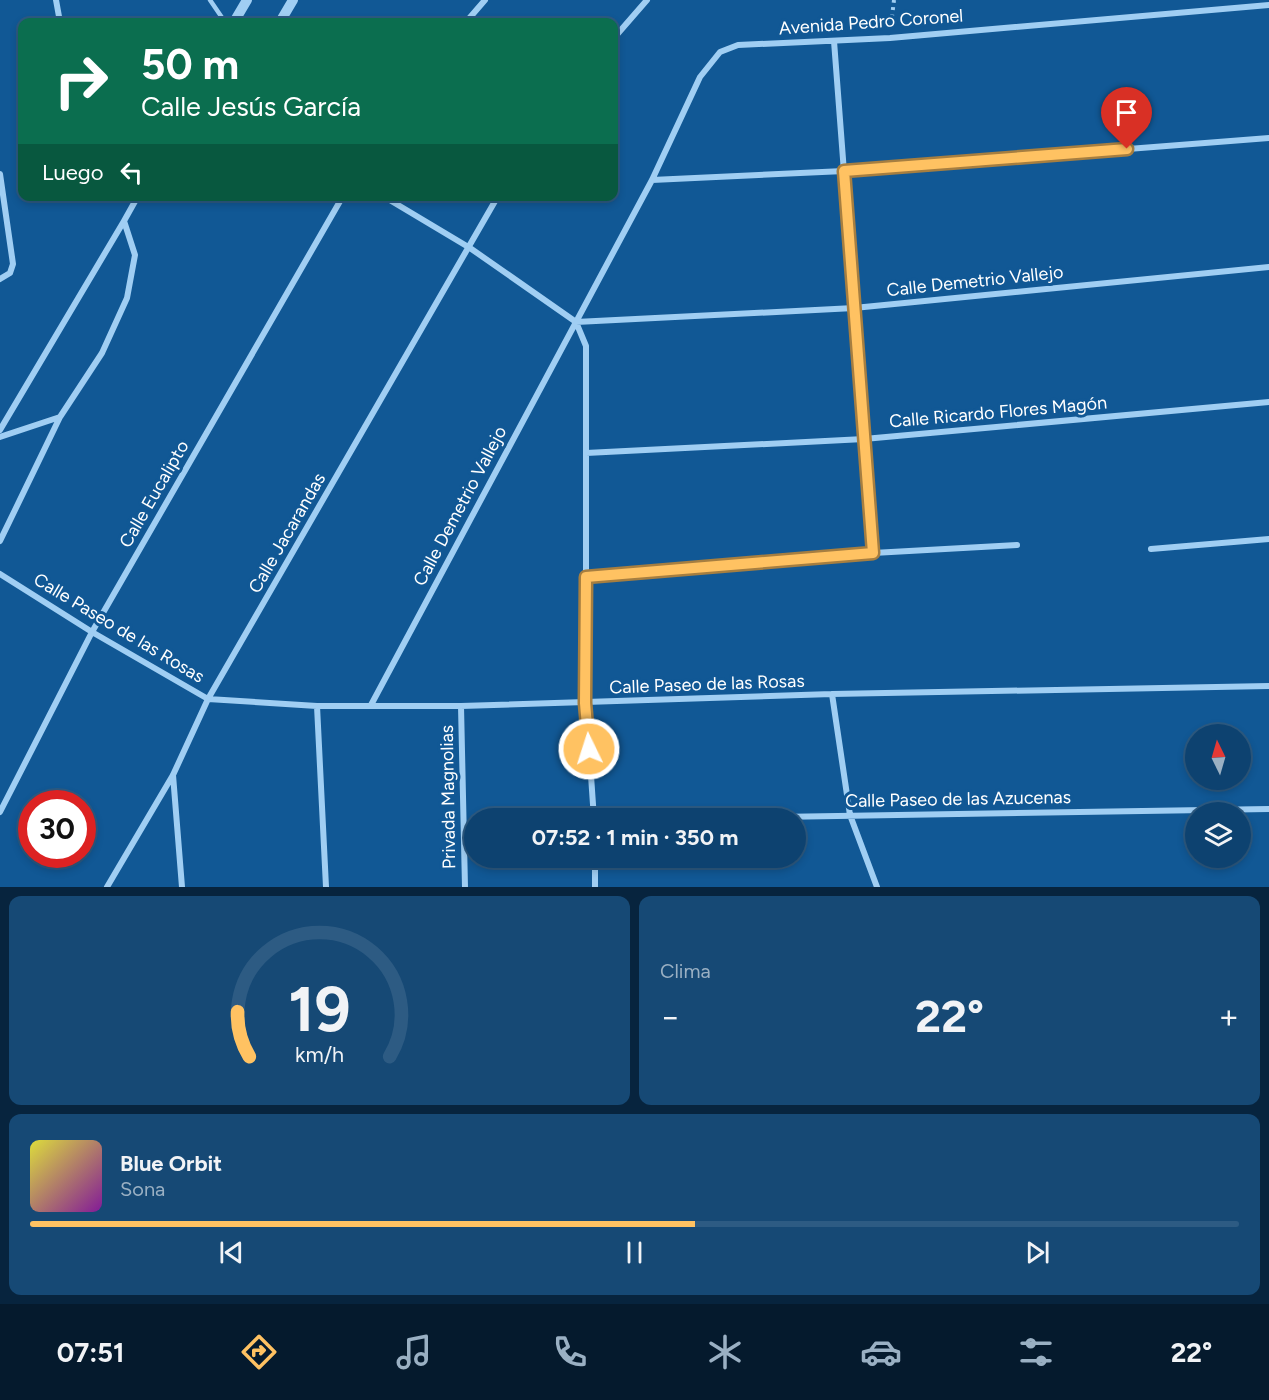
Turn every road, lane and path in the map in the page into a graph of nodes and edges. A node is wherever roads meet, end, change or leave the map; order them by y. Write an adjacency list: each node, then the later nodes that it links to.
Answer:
1 (56, 0): 9 (street)
2 (210, 0): 10 (lane)
3 (247, 0): 11 (street)
4 (293, 0): 12 (street)
5 (485, 0): 13 (street)
6 (647, 0): 14 (street)
7 (894, 0): 15 (path)
8 (1269, 5): 15 (street, Avenida Pedro Coronel)
9 (59, 18)
10 (222, 18)
11 (236, 18)
12 (282, 18)
13 (469, 18)
14 (618, 33)
15 (890, 38): 16 (street, Avenida Pedro Coronel)
16 (834, 41): 17 (street, Avenida Pedro Coronel); 19 (street)
17 (726, 47): 21 (street, Calle Demetrio Vallejo)
18 (1269, 138): 19 (street)
19 (844, 171): 21 (street); 30 (street)
20 (0, 174): 29 (street)
21 (652, 180): 31 (street, Calle Demetrio Vallejo)
22 (135, 201): 26 (street)
23 (340, 201): 45 (street, Calle Eucalipto)
24 (391, 201): 27 (street)
25 (495, 201): 27 (street, Calle Jacarandas)
26 (124, 221): 33 (street); 34 (street)
27 (470, 248): 31 (street); 48 (street, Calle Jacarandas)
28 (1269, 267): 30 (street, Calle Demetrio Vallejo)
29 (0, 279)
30 (854, 308): 31 (street, Calle Demetrio Vallejo); 36 (street)
31 (576, 322): 37 (street); 50 (street, Calle Demetrio Vallejo)
32 (1269, 402): 36 (street, Calle Ricardo Flores Magón)
33 (60, 417): 35 (street); 39 (street)
34 (0, 430)
35 (0, 438)
36 (864, 439): 37 (street, Calle Ricardo Flores Magón); 42 (street)
37 (586, 453): 44 (street)
38 (1269, 539): 41 (street)
39 (0, 541)
40 (1017, 544): 42 (street)
41 (1151, 549)
42 (873, 553): 44 (street)
43 (0, 574): 45 (street, Calle Paseo de las Rosas)
44 (586, 577): 49 (street)
45 (92, 632): 48 (street, Calle Paseo de las Rosas); 56 (street, Calle Eucalipto)
46 (1269, 686): 47 (street, Calle Paseo de las Rosas)
47 (832, 694): 49 (street, Calle Paseo de las Rosas); 57 (street)
48 (208, 699): 51 (street, Calle Paseo de las Rosas); 53 (street, Calle Jacarandas)
49 (585, 703): 52 (street, Calle Paseo de las Rosas); 54 (street)
50 (371, 705): 51 (street, Calle Paseo de las Rosas); 52 (street, Calle Paseo de las Rosas)
51 (317, 706): 62 (street)
52 (461, 706): 63 (street, Privada Magnolias)
53 (173, 775): 60 (street, Calle Jacarandas); 61 (street)
54 (593, 808)
55 (1269, 809): 57 (street, Calle Paseo de las Azucenas)
56 (0, 812)
57 (850, 815): 58 (street, Calle Paseo de las Azucenas); 65 (street)
58 (806, 816)
59 (595, 868): 64 (street)
60 (107, 887)
61 (182, 887)
62 (326, 887)
63 (465, 887)
64 (595, 887)
65 (877, 887)

